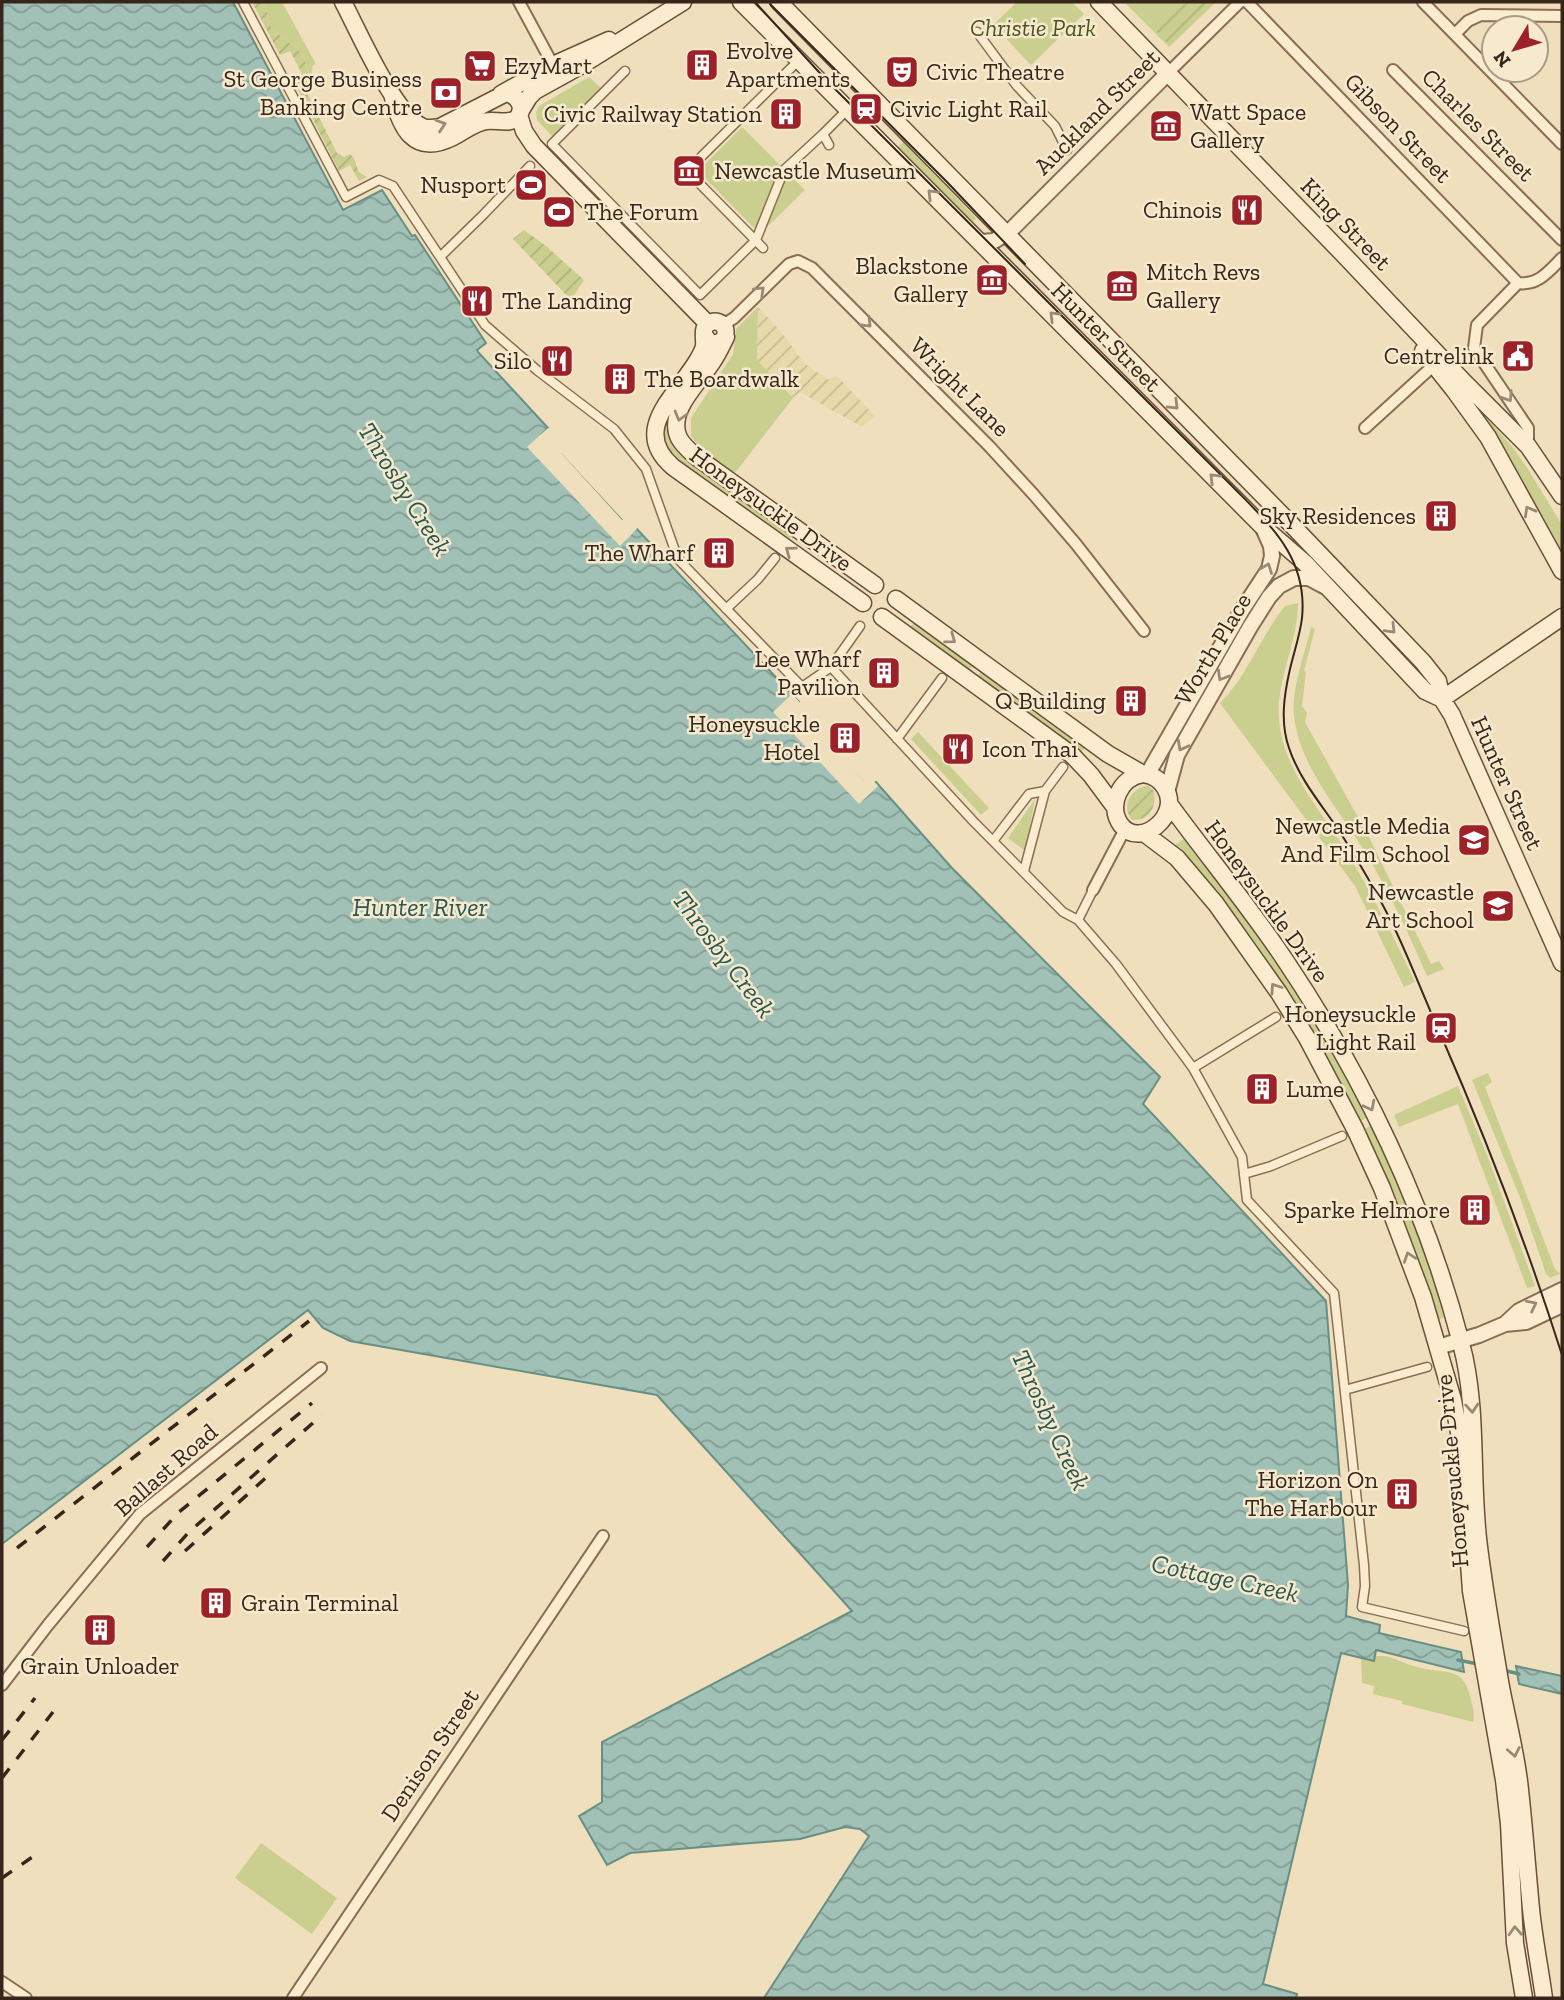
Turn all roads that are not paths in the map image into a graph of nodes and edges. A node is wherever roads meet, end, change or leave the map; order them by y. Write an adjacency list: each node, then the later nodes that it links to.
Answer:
1 (243, 2): 36 (street)
2 (343, 2): 19 (main road)
3 (519, 2): 16 (street)
4 (683, 2): 16 (main road)
5 (741, 2): 21 (main road, Hunter Street)
6 (779, 2): 31 (main road, Hunter Street)
7 (1099, 2): 18 (main road, King Street)
8 (1240, 2): 18 (street, Auckland Street)
9 (1247, 2): 38 (street, Gibson Street)
10 (1423, 2): 13 (street)
11 (1562, 16): 13 (street)
12 (977, 32): 27 (street)
13 (1455, 34): 25 (street)
14 (793, 66): 28 (street)
15 (1393, 69): 33 (street, Charles Street)
16 (557, 71): 20 (main road); 22 (main road)
17 (625, 71): 32 (street)
18 (1168, 73): 31 (street, Auckland Street); 39 (main road, King Street)
19 (391, 94): 20 (main road, one-way to 20); 23 (main road)
20 (500, 95): 22 (main road); 23 (main road)
21 (847, 110): 24 (street); 34 (main road, Hunter Street, one-way to 21)
22 (519, 113): 23 (main road); 29 (main road)
23 (500, 121): 29 (main road)
24 (823, 134): 26 (street); 32 (street)
25 (1562, 144)
26 (829, 145)
27 (1067, 150)
28 (701, 157)
29 (536, 160): 36 (street); 40 (main road)
30 (696, 180): 32 (street)
31 (1006, 234): 34 (street, Auckland Street); 59 (main road, Hunter Street, one-way to 59)
32 (756, 240): 35 (street)
33 (1562, 240)
34 (981, 242): 45 (main road, Hunter Street, one-way to 34)
35 (763, 248)
36 (440, 257): 52 (street)
37 (1562, 258): 38 (street)
38 (1518, 282): 43 (street, one-way to 43)
39 (1384, 298): 41 (main road, King Street); 43 (main road, King Street)
40 (715, 330): 48 (main road, Honeysuckle Drive, one-way to 48); 51 (main road, Honeysuckle Drive, one-way to 40); 56 (street, Wright Lane, one-way to 56)
41 (1433, 366): 42 (street); 47 (main road, King Street, one-way to 41)
42 (1365, 428)
43 (1528, 446): 44 (main road, King Street)
44 (1562, 496)
45 (1262, 526): 49 (main road, Hunter Street); 62 (street, Worth Place, one-way to 45)
46 (775, 558): 52 (street)
47 (1562, 571)
48 (875, 585): 50 (main road); 51 (main road)
49 (1332, 593): 59 (main road, Hunter Street); 64 (street, Worth Place, one-way to 64)
50 (895, 599): 53 (main road); 62 (main road, one-way to 62)
51 (863, 603): 53 (main road)
52 (726, 609): 57 (street)
53 (882, 617): 65 (main road)
54 (1562, 617): 59 (main road)
55 (860, 626): 57 (street)
56 (1144, 631)
57 (831, 667): 60 (street)
58 (942, 678): 60 (street)
59 (1442, 699): 72 (main road, Hunter Street)
60 (897, 739): 68 (street)
61 (1063, 767): 63 (street)
62 (1145, 775): 64 (main road); 65 (main road)
63 (1045, 791): 68 (street); 69 (street)
64 (1169, 798): 67 (main road); 80 (main road, Honeysuckle Drive, one-way to 80)
65 (1114, 806): 66 (main road)
66 (1125, 829): 67 (main road); 70 (street)
67 (1144, 833): 81 (main road, Honeysuckle Drive, one-way to 67)
68 (993, 841): 69 (street)
69 (1024, 871): 71 (street)
70 (1093, 890): 71 (street)
71 (1078, 920): 74 (street)
72 (1562, 964)
73 (1276, 1017): 74 (street)
74 (1193, 1068): 76 (street)
75 (1342, 1136): 76 (street)
76 (1244, 1174): 84 (street)
77 (1562, 1290): 79 (street, one-way to 77)
78 (1562, 1306): 79 (street)
79 (1505, 1324): 80 (street)
80 (1461, 1340): 81 (street); 87 (main road, Honeysuckle Drive, one-way to 87)
81 (1438, 1347): 87 (main road, Honeysuckle Drive)
82 (1427, 1367): 84 (street)
83 (321, 1368): 89 (street, Ballast Road)
84 (1345, 1391): 86 (street)
85 (603, 1536): 92 (street, Denison Street)
86 (1464, 1631)
87 (1488, 1651): 88 (main road, Honeysuckle Drive)
88 (1494, 1684): 93 (main road, Honeysuckle Drive, one-way to 88); 94 (main road, Honeysuckle Drive, one-way to 94)
89 (2, 1685)
90 (2, 1982): 91 (street)
91 (26, 1998)
92 (293, 1998)
93 (1524, 1998)
94 (1544, 1998)

